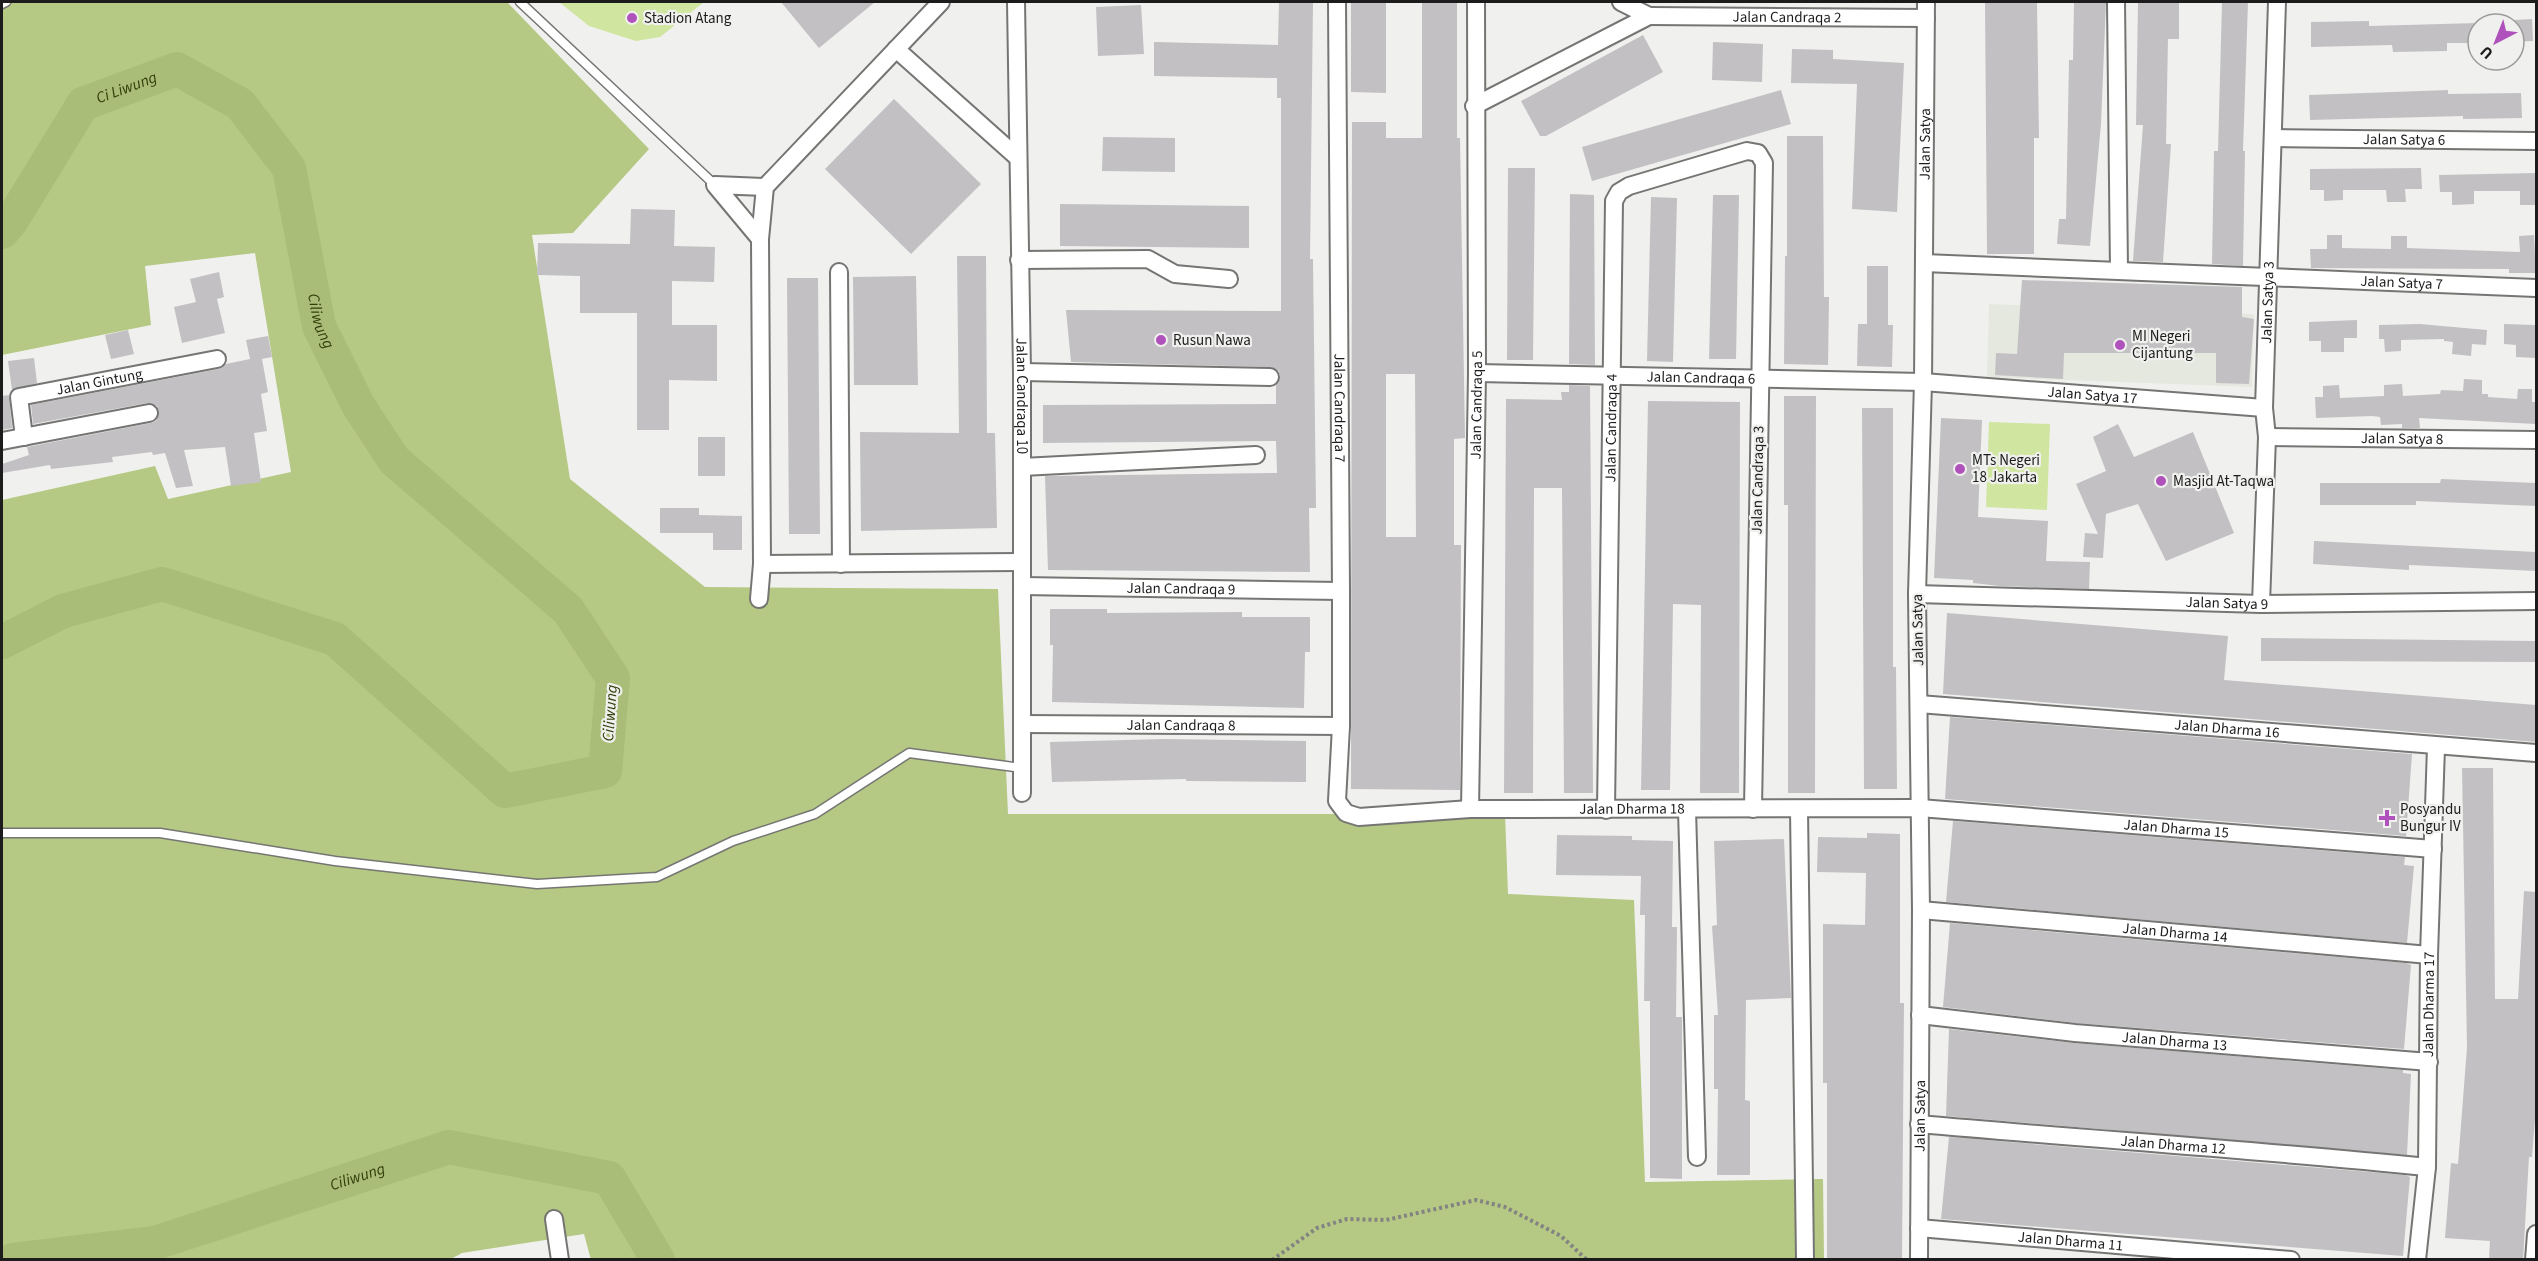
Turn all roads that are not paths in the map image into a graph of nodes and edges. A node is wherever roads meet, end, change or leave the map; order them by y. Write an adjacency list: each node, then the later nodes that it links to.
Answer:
1 (6, 2): 10 (lane)
2 (520, 2): 19 (lane)
3 (941, 2): 13 (street)
4 (1016, 2): 18 (street, Jalan Candraqa 10)
5 (1337, 2): 48 (street, Jalan Candraqa 7)
6 (1476, 2): 14 (street, Jalan Candraqa 5)
7 (1621, 2): 12 (street, Jalan Candraqa 2)
8 (2116, 2): 24 (street)
9 (2277, 2): 15 (street, Jalan Satya 3)
10 (2, 4)
11 (1926, 10): 12 (street, Jalan Candraqa 2); 23 (street, Jalan Satya)
12 (1649, 16): 14 (street, Jalan Candraqa 2)
13 (896, 49): 18 (street); 20 (street)
14 (1474, 106): 31 (street, Jalan Candraqa 5)
15 (2274, 138): 16 (street, Jalan Satya 6); 26 (street, Jalan Satya 3)
16 (2536, 141)
17 (1758, 153): 32 (street, Jalan Candraqa 4); 34 (street, Jalan Candraqa 3)
18 (1017, 157): 22 (street, Jalan Candraqa 10)
19 (715, 185): 20 (street); 21 (street)
20 (765, 187): 21 (street)
21 (760, 239): 45 (street)
22 (1019, 260): 27 (street); 30 (street, Jalan Candraqa 10)
23 (1924, 263): 24 (street, Jalan Satya 7); 35 (street, Jalan Satya)
24 (2119, 270): 26 (street, Jalan Satya 7)
25 (839, 272): 46 (street)
26 (2267, 277): 28 (street, Jalan Satya 7); 36 (street, Jalan Satya 3)
27 (1229, 279)
28 (2536, 288)
29 (217, 358): 39 (street, Jalan Gintung)
30 (1022, 372): 33 (street); 43 (street, Jalan Candraqa 10)
31 (1477, 374): 32 (street, Jalan Candraqa 6); 61 (street, Jalan Candraqa 5)
32 (1611, 374): 34 (street, Jalan Candraqa 6); 63 (street, Jalan Candraqa 4)
33 (1270, 377)
34 (1760, 378): 35 (street, Jalan Candraqa 6); 62 (street, Jalan Candraqa 3)
35 (1923, 382): 36 (street, Jalan Satya 17); 49 (street, Jalan Satya)
36 (2264, 408): 38 (street, Jalan Satya 3)
37 (149, 413): 39 (street)
38 (2267, 436): 40 (street, Jalan Satya 8); 52 (street, Jalan Satya 3)
39 (24, 437): 41 (street)
40 (2536, 440)
41 (2, 441)
42 (1256, 455): 43 (street)
43 (1022, 467): 44 (street, Jalan Candraqa 10)
44 (1022, 562): 46 (street); 47 (street, Jalan Candraqa 10)
45 (762, 564): 46 (street); 50 (street)
46 (841, 564)
47 (1022, 586): 48 (street, Jalan Candraqa 9); 54 (street, Jalan Candraqa 10)
48 (1341, 591): 55 (street, Jalan Candraqa 7)
49 (1917, 594): 52 (street, Jalan Satya 9); 53 (street, Jalan Satya)
50 (759, 599)
51 (2536, 601): 52 (street, Jalan Satya 9)
52 (2261, 604)
53 (1919, 704): 56 (street, Jalan Dharma 16); 60 (street, Jalan Satya)
54 (1022, 724): 55 (street, Jalan Candraqa 8); 58 (street, Jalan Candraqa 10)
55 (1341, 726): 66 (street, Jalan Candraqa 7)
56 (2436, 747): 57 (street, Jalan Dharma 16); 68 (street, Jalan Dharma 17)
57 (2536, 753)
58 (1022, 768): 59 (street, Jalan Candraqa 10); 67 (lane)
59 (1022, 793)
60 (1920, 808): 65 (street, Jalan Dharma 18); 68 (street, Jalan Dharma 15); 69 (street, Jalan Satya)
61 (1470, 809): 63 (street, Jalan Dharma 18); 66 (street, Jalan Dharma 18)
62 (1753, 809): 64 (street, Jalan Dharma 18); 65 (street, Jalan Dharma 18)
63 (1606, 810): 64 (street, Jalan Dharma 18)
64 (1687, 810): 74 (street)
65 (1799, 810): 80 (street)
66 (1346, 813)
67 (2, 833)
68 (2433, 849): 70 (street, Jalan Dharma 17)
69 (1921, 910): 70 (street, Jalan Dharma 14); 71 (street, Jalan Satya)
70 (2429, 955): 72 (street, Jalan Dharma 17)
71 (1920, 1015): 72 (street, Jalan Dharma 13); 73 (street, Jalan Satya)
72 (2429, 1062): 75 (street, Jalan Dharma 17)
73 (1919, 1124): 75 (street, Jalan Dharma 12); 77 (street, Jalan Satya)
74 (1697, 1157)
75 (2427, 1167): 83 (street, Jalan Dharma 17)
76 (554, 1219): 79 (street)
77 (1919, 1228): 81 (street, Jalan Satya); 82 (street, Jalan Dharma 11)
78 (2536, 1234): 84 (street)
79 (560, 1260)
80 (1805, 1260)
81 (1919, 1260)
82 (2291, 1260)
83 (2416, 1260)
84 (2534, 1260)

